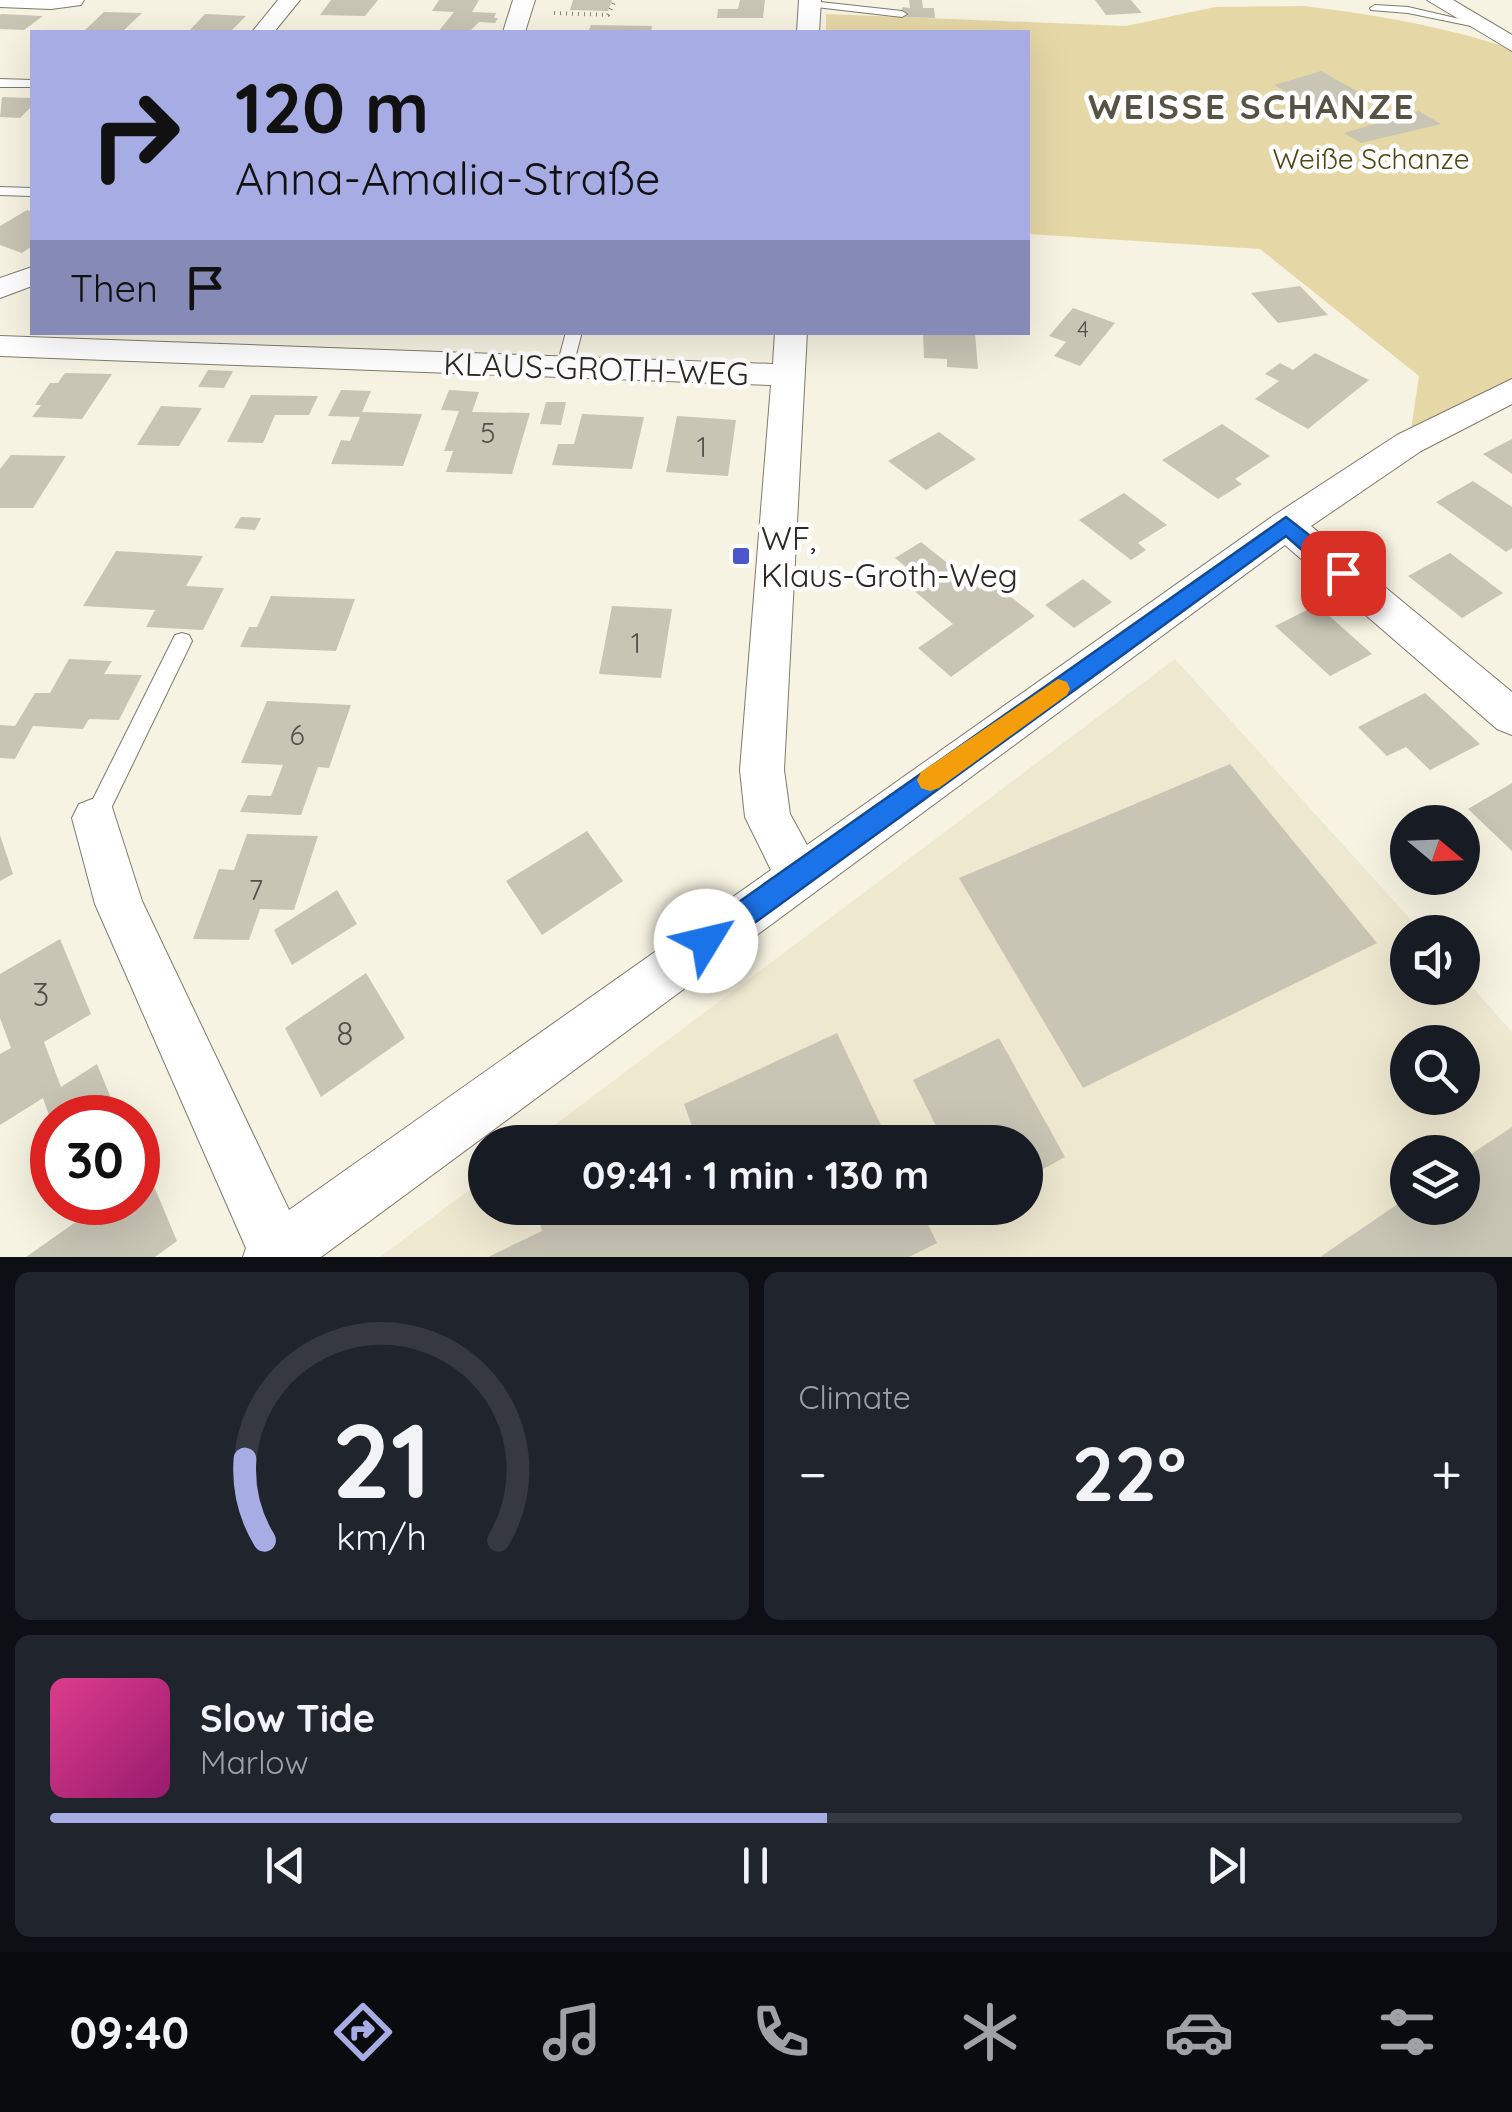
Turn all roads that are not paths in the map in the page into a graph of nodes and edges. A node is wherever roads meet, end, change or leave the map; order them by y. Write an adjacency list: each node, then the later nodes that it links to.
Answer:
1 (73, 0): 5 (street)
2 (289, 0): 10 (street)
3 (524, 0): 11 (street)
4 (1438, 0): 9 (street)
5 (0, 1)
6 (815, 2): 8 (lane); 12 (street)
7 (1375, 8): 9 (lane)
8 (902, 14)
9 (1476, 24): 13 (street)
10 (265, 30)
11 (515, 30)
12 (808, 30)
13 (1512, 44)
14 (0, 83): 15 (lane)
15 (30, 84)
16 (0, 191): 17 (lane)
17 (30, 192)
18 (30, 277): 19 (street)
19 (0, 289)
20 (573, 335): 24 (lane)
21 (791, 335): 25 (street)
22 (408, 346): 23 (street, KLAUS-GROTH-WEG); 24 (street, KLAUS-GROTH-WEG)
23 (1, 348)
24 (565, 366): 25 (street, KLAUS-GROTH-WEG)
25 (789, 376): 31 (street)
26 (1512, 390): 27 (street)
27 (1286, 525): 29 (street); 31 (street)
28 (182, 640): 30 (lane)
29 (1512, 717)
30 (95, 818): 32 (street)
31 (798, 875): 32 (street)
32 (275, 1254)

